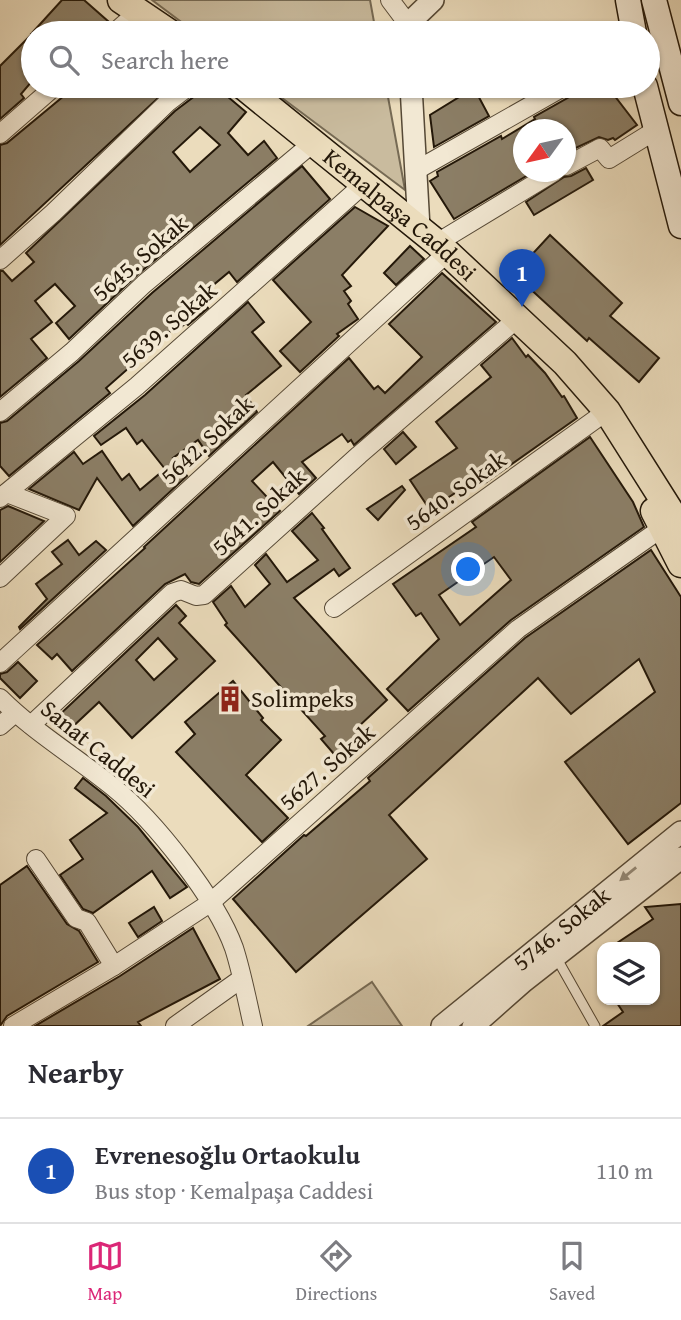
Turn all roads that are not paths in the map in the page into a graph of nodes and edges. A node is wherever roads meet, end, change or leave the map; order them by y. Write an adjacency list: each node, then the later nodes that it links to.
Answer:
1 (433, 0): 5 (street)
2 (628, 0): 7 (main road)
3 (654, 0): 8 (main road)
4 (129, 6): 6 (main road)
5 (400, 13)
6 (152, 21)
7 (632, 21)
8 (655, 21)
9 (660, 50): 16 (main road)
10 (41, 98): 18 (street)
11 (173, 98): 26 (street)
12 (258, 98): 19 (main road, Kemalpaşa Caddesi)
13 (412, 98): 21 (street)
14 (543, 98): 21 (street)
15 (648, 98): 17 (main road)
16 (681, 103)
17 (656, 130): 20 (street); 24 (main road)
18 (0, 134)
19 (314, 142): 23 (main road, Kemalpaşa Caddesi); 29 (street, 5645. Sokak)
20 (576, 160)
21 (415, 171): 25 (street)
22 (537, 182): 25 (street, 5642. Sokak)
23 (365, 183): 25 (main road, Kemalpaşa Caddesi); 30 (street, 5639. Sokak)
24 (681, 226)
25 (434, 241): 27 (main road, Kemalpaşa Caddesi); 35 (street, 5642. Sokak)
26 (0, 260)
27 (518, 318): 28 (main road, Kemalpaşa Caddesi); 38 (street, 5641. Sokak)
28 (607, 411): 31 (main road, Kemalpaşa Caddesi); 34 (street, 5640. Sokak)
29 (0, 412)
30 (4, 496): 33 (street)
31 (671, 528): 32 (main road, Kemalpaşa Caddesi); 43 (street, 5627. Sokak)
32 (681, 564)
33 (0, 578)
34 (334, 608)
35 (0, 663)
36 (0, 698): 37 (street, Sanat Caddesi)
37 (15, 713): 38 (street, Sanat Caddesi); 39 (street)
38 (31, 724): 43 (street, Sanat Caddesi)
39 (0, 726)
40 (681, 832): 50 (street, 5746. Sokak, one-way to 50)
41 (681, 858): 44 (street)
42 (36, 859): 45 (street)
43 (210, 903): 45 (street, 5627. Sokak); 46 (street, Sanat Caddesi)
44 (556, 956): 51 (street); 52 (lane)
45 (114, 966): 47 (street, 5627. Sokak)
46 (241, 979): 48 (street); 49 (street, Sanat Caddesi)
47 (13, 1026)
48 (175, 1026)
49 (253, 1026)
50 (442, 1026)
51 (473, 1026)
52 (595, 1026)

